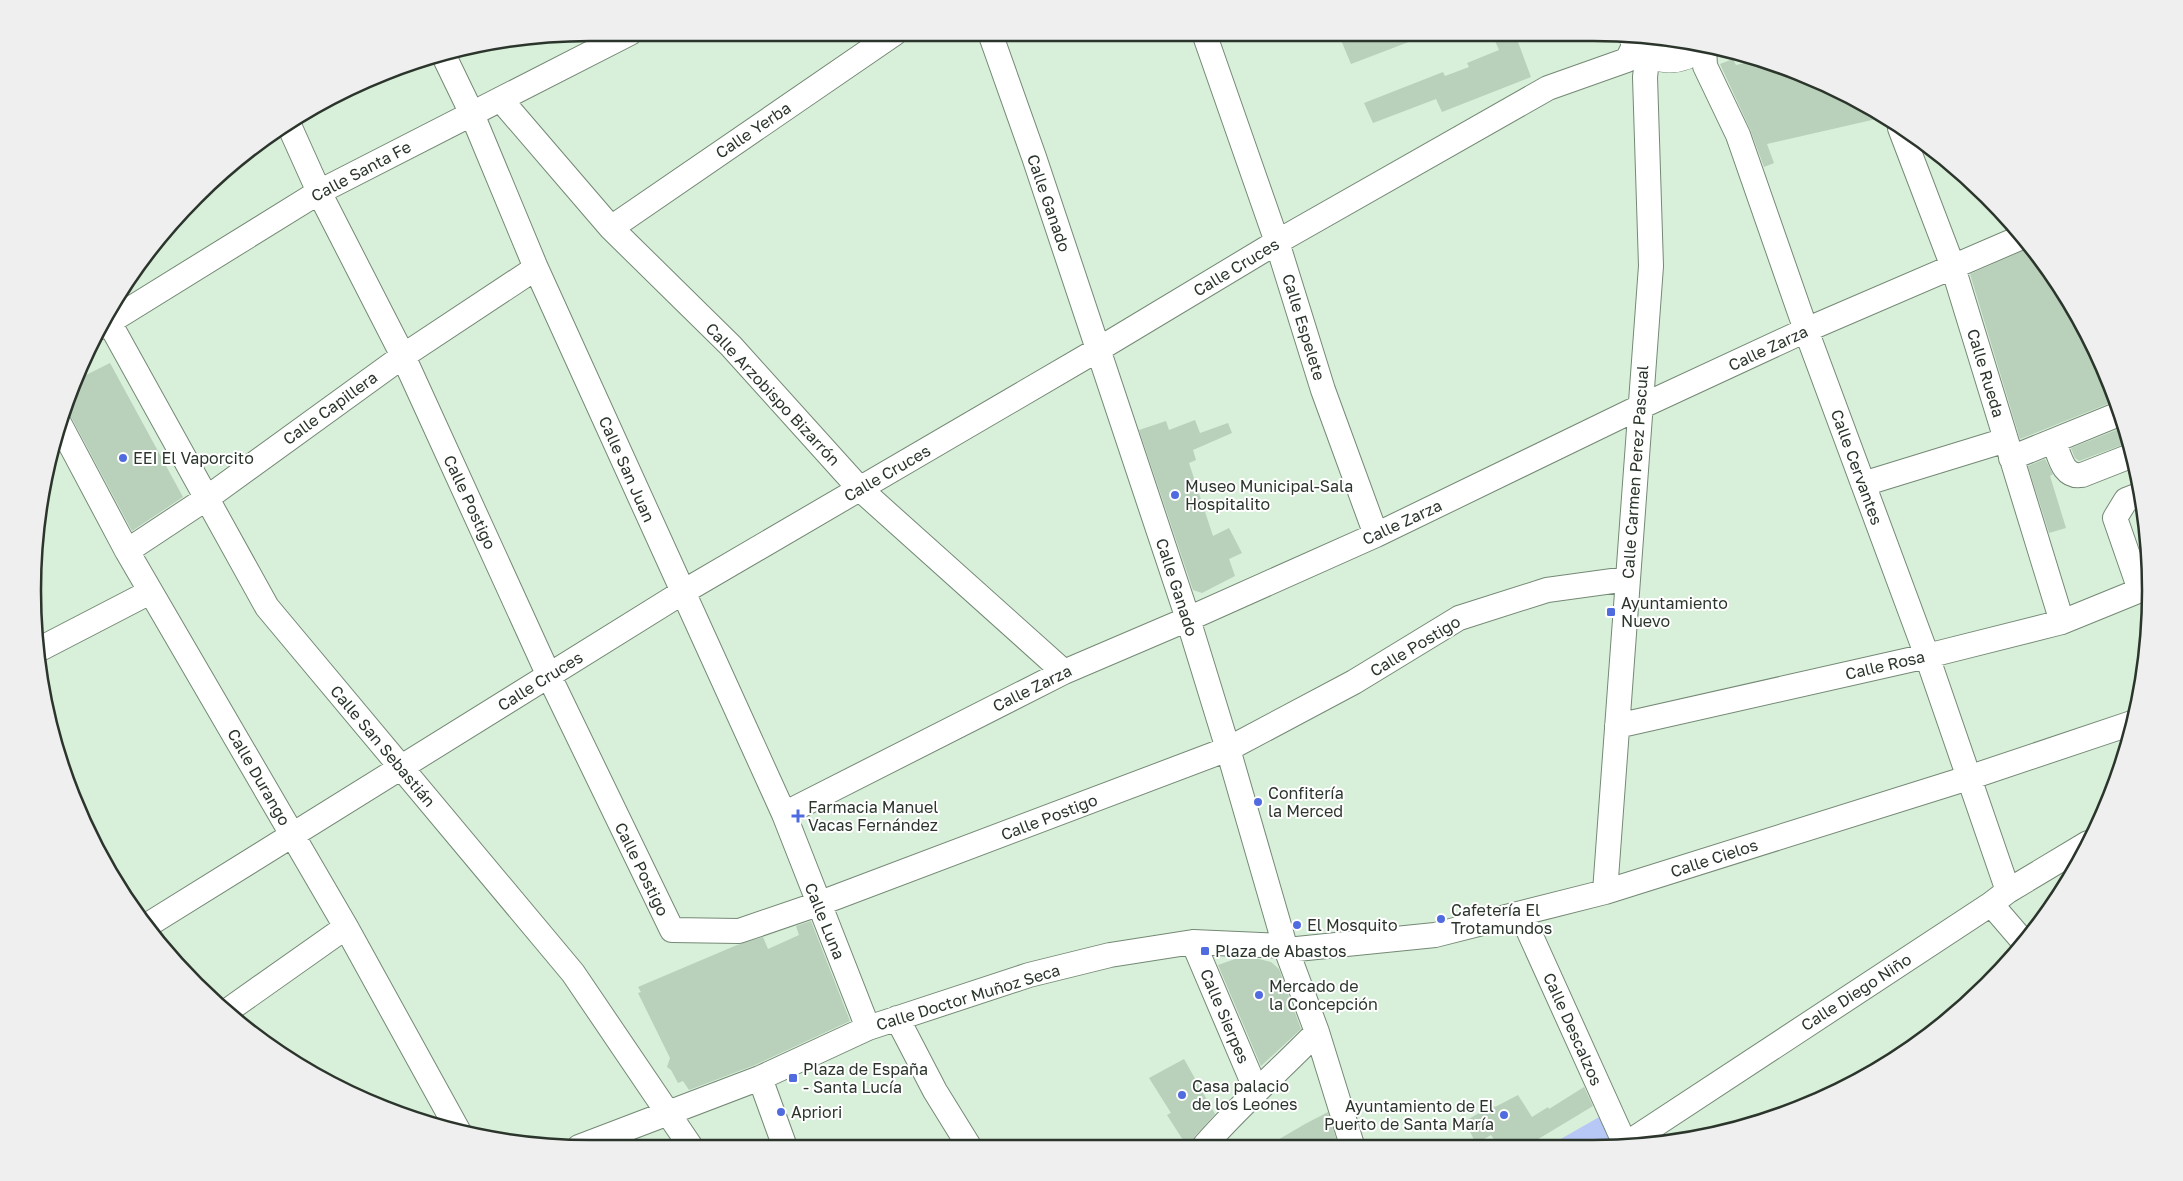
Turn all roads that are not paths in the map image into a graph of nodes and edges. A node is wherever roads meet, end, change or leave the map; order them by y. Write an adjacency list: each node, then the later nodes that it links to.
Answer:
1 (613, 41): 9 (street, Calle Santa Fe)
2 (883, 41): 14 (street, Calle Yerba)
3 (993, 41): 22 (street, Calle Ganado)
4 (1207, 41): 16 (street, Calle Espelete)
5 (1638, 43): 6 (main road); 16 (street, Calle Cruces); 24 (street, Calle Carmen Perez Pascual)
6 (1696, 51)
7 (1704, 53): 21 (street, Calle Cervantes)
8 (446, 61): 10 (street, Calle San Juan)
9 (501, 100): 10 (street, Calle Santa Fe); 14 (street, Calle Arzobispo Bizarrón)
10 (473, 118): 13 (street, Calle Santa Fe); 18 (street, Calle San Juan)
11 (291, 130): 13 (street, Calle Postigo)
12 (1904, 138): 17 (street, Calle Rueda)
13 (319, 192): 19 (street, Calle Santa Fe); 23 (street, Calle Postigo)
14 (611, 228): 31 (street, Calle Arzobispo Bizarrón)
15 (2015, 240): 17 (street, Calle Zarza)
16 (1277, 242): 22 (street, Calle Cruces); 34 (street, Calle Espelete)
17 (1953, 267): 21 (street, Calle Zarza); 28 (street, Calle Rueda)
18 (536, 268): 23 (street, Calle Capillera); 40 (street, Calle San Juan)
19 (113, 320)
20 (108, 330): 33 (street, Calle San Sebastián)
21 (1806, 330): 24 (street, Calle Zarza); 30 (street, Calle Cervantes)
22 (1099, 349): 31 (street, Calle Cruces); 41 (street, Calle Ganado)
23 (402, 356): 33 (street, Calle Capillera); 46 (street, Calle Postigo)
24 (1640, 407): 34 (street, Calle Zarza); 36 (street, Calle Carmen Perez Pascual)
25 (2114, 416): 27 (street)
26 (64, 433): 35 (street, Calle Durango)
27 (2054, 442): 28 (street); 29 (street)
28 (2009, 449): 30 (street); 42 (street, Calle Rueda)
29 (2125, 459)
30 (1863, 484): 44 (street, Calle Cervantes)
31 (860, 489): 40 (street, Calle Cruces); 45 (street, Calle Arzobispo Bizarrón)
32 (2133, 497): 37 (street)
33 (207, 498): 35 (street, Calle Capillera); 50 (street, Calle San Sebastián)
34 (1376, 536): 41 (street, Calle Zarza)
35 (127, 551): 39 (street, Calle Durango)
36 (1627, 579): 48 (street, Calle Carmen Perez Pascual); 49 (street, Calle Postigo)
37 (2142, 584)
38 (2142, 590): 42 (street, Calle Rosa)
39 (150, 592): 43 (street); 53 (street, Calle Durango)
40 (682, 592): 46 (street, Calle Cruces); 52 (street, Calle San Juan)
41 (1188, 619): 45 (street, Calle Zarza); 49 (street, Calle Ganado)
42 (2062, 622): 44 (street, Calle Rosa)
43 (44, 647)
44 (1926, 656): 48 (street, Calle Rosa); 51 (street, Calle Cervantes)
45 (1064, 672): 52 (street, Calle Zarza)
46 (549, 676): 50 (street, Calle Cruces); 57 (street, Calle Postigo)
47 (2125, 725): 51 (street, Calle Cielos)
48 (1616, 726): 55 (street, Calle Carmen Perez Pascual)
49 (1228, 749): 57 (street, Calle Postigo); 63 (street, Calle Ganado)
50 (400, 767): 53 (street, Calle Cruces); 70 (street, Calle San Sebastián)
51 (1968, 778): 55 (street, Calle Cielos); 56 (street, Calle Cervantes)
52 (784, 814): 57 (street, Calle Luna)
53 (294, 836): 59 (street, Calle Cruces); 60 (street, Calle Durango)
54 (2075, 852): 56 (street, Calle Diego Niño)
55 (1605, 892): 58 (street, Calle Cielos)
56 (1999, 897): 61 (street); 72 (street, Calle Diego Niño)
57 (818, 904): 66 (street, Calle Luna)
58 (1521, 914): 63 (street, Calle Cielos); 73 (street, Calle Descalzos)
59 (153, 922)
60 (346, 927): 64 (street); 71 (street, Calle Durango)
61 (2020, 935)
62 (1193, 942): 63 (street, Calle Doctor Muñoz Seca); 65 (street, Calle Doctor Muñoz Seca); 69 (street, Calle Sierpes)
63 (1286, 948): 67 (street, Calle Ganado)
64 (233, 1007)
65 (897, 1018): 66 (street, Calle Doctor Muñoz Seca); 77 (street)
66 (868, 1028): 68 (street, Calle Doctor Muñoz Seca)
67 (1318, 1032): 69 (street); 79 (street, Calle Ganado)
68 (760, 1078): 70 (street, Calle Doctor Muñoz Seca); 76 (street)
69 (1256, 1090): 78 (street)
70 (667, 1113): 74 (street, Calle Doctor Muñoz Seca); 75 (street, Calle San Sebastián)
71 (454, 1122)
72 (1633, 1138)
73 (1623, 1139)
74 (597, 1140)
75 (686, 1140)
76 (782, 1140)
77 (965, 1140)
78 (1215, 1140)
79 (1350, 1140)

